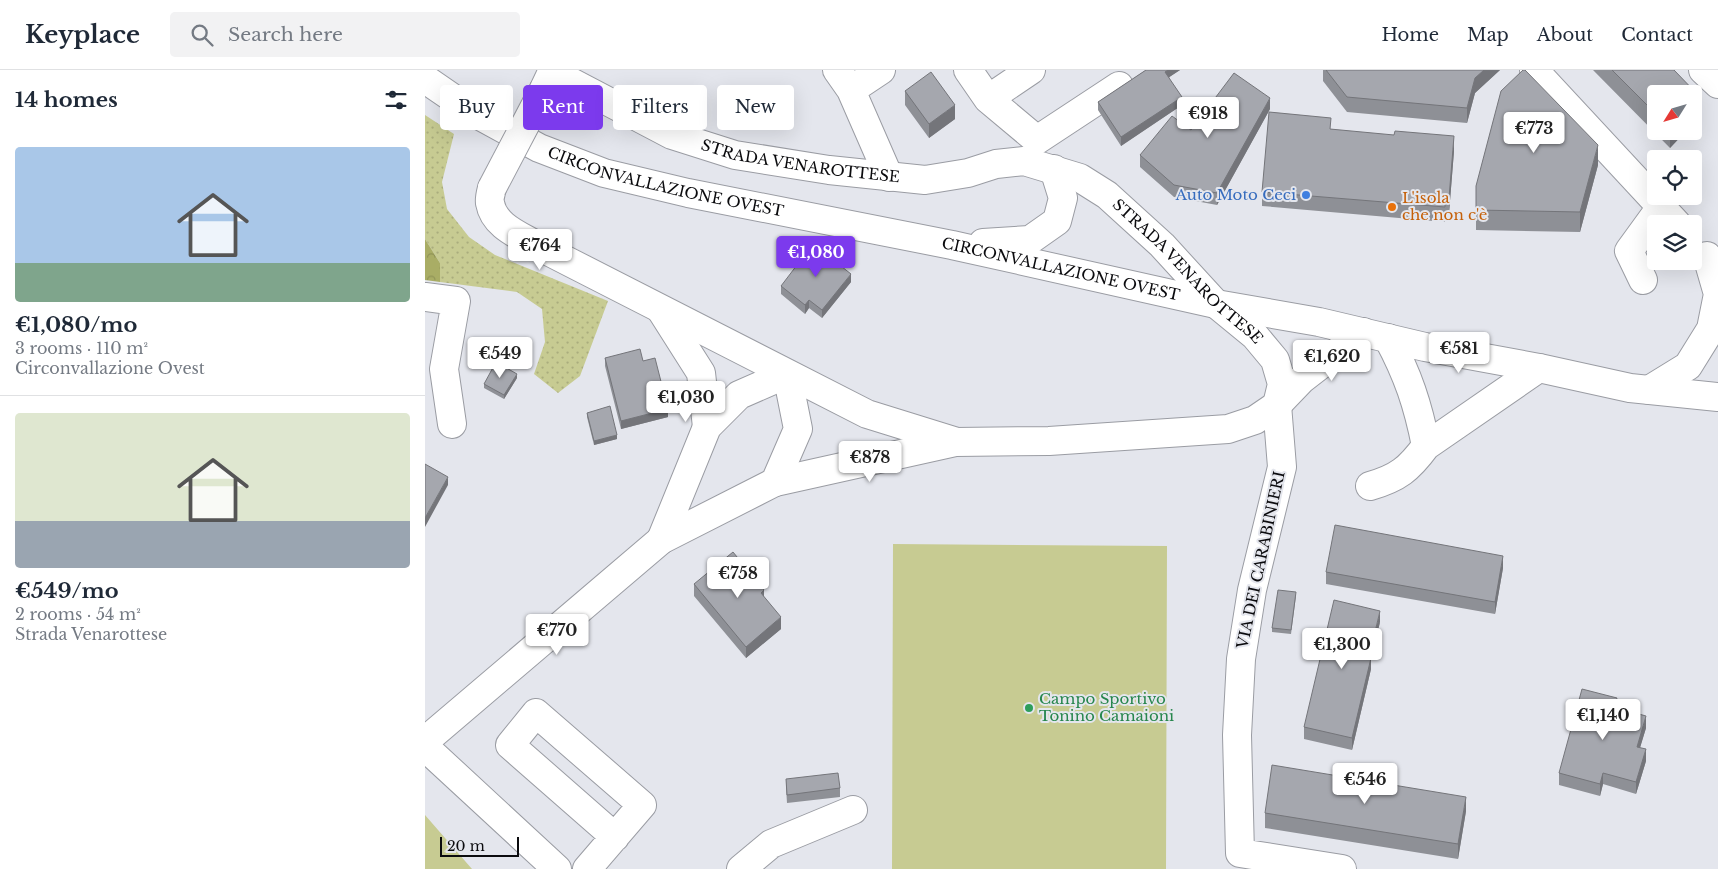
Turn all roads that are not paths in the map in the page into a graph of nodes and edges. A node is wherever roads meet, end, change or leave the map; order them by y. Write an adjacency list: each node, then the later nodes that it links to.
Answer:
1 (881, 70): 9 (main road)
2 (968, 70): 11 (main road)
3 (1031, 70): 11 (main road)
4 (1534, 70): 14 (main road)
5 (1703, 70): 10 (main road)
6 (1118, 75): 11 (main road)
7 (548, 77): 13 (main road, STRADA VENAROTTESE); 21 (main road, STRADA VENAROTTESE, bridge)
8 (425, 79): 16 (main road, CIRCONVALLAZIONE OVEST)
9 (844, 80): 13 (main road)
10 (1718, 84)
11 (988, 99)
12 (1054, 170): 13 (main road, STRADA VENAROTTESE); 16 (main road); 20 (main road, STRADA VENAROTTESE)
13 (889, 177)
14 (1668, 215)
15 (1647, 235): 18 (main road)
16 (952, 245): 20 (main road, CIRCONVALLAZIONE OVEST)
17 (1709, 255): 25 (main road)
18 (1643, 280)
19 (425, 297): 28 (main road)
20 (1217, 304): 22 (main road, CIRCONVALLAZIONE OVEST); 27 (main road, STRADA VENAROTTESE)
21 (660, 308): 24 (main road, STRADA VENAROTTESE); 29 (main road, STRADA VENAROTTESE)
22 (1376, 335): 23 (main road, CIRCONVALLAZIONE OVEST); 27 (main road, STRADA VENAROTTESE); 31 (main road)
23 (1539, 368): 25 (main road, CIRCONVALLAZIONE OVEST); 31 (main road)
24 (787, 374): 29 (main road, STRADA VENAROTTESE); 30 (main road, STRADA VENAROTTESE); 32 (main road)
25 (1649, 390): 26 (main road, CIRCONVALLAZIONE OVEST)
26 (1718, 397)
27 (1277, 405): 30 (main road, STRADA VENAROTTESE); 42 (main road, VIA DEI CARABINIERI)
28 (452, 424)
29 (707, 427): 34 (main road, STRADA VENAROTTESE)
30 (955, 442): 32 (main road, STRADA VENAROTTESE)
31 (1426, 446): 33 (main road)
32 (775, 482): 34 (main road, STRADA VENAROTTESE)
33 (1370, 486)
34 (661, 540): 35 (main road, STRADA VENAROTTESE)
35 (425, 741)
36 (425, 747): 39 (main road)
37 (853, 810): 41 (main road)
38 (615, 837): 38 (main road); 40 (main road)
39 (557, 869)
40 (587, 869)
41 (741, 869)
42 (1342, 869)

